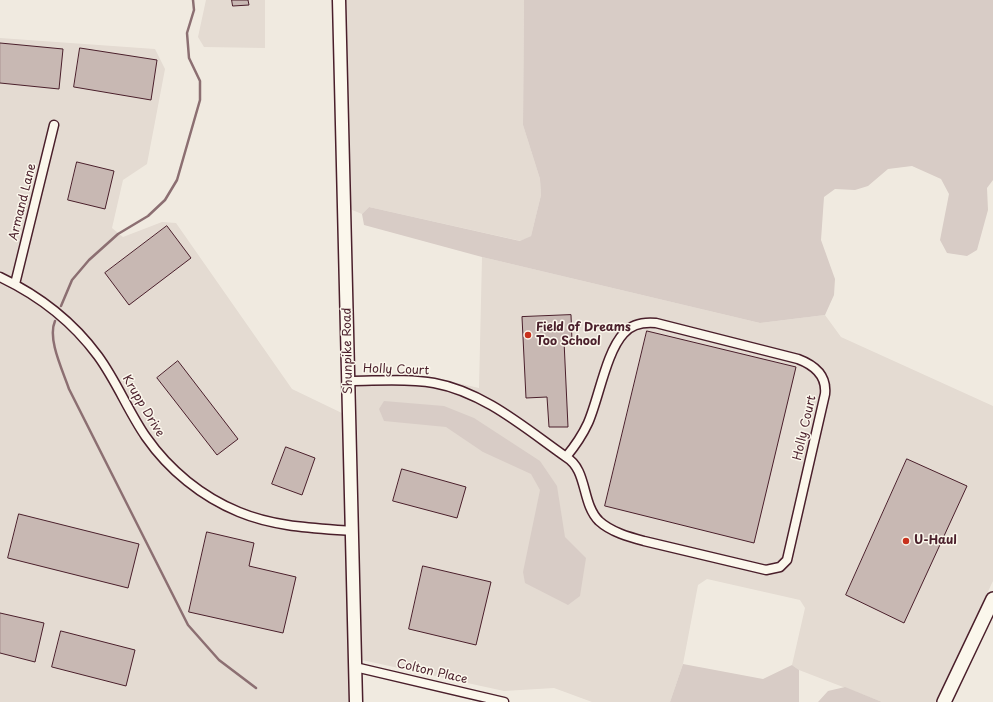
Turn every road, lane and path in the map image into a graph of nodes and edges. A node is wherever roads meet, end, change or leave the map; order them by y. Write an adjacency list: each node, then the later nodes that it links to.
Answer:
1 (339, 0): 5 (street, Shunpike Road)
2 (54, 125): 4 (street, Armand Lane)
3 (0, 277): 4 (street, Krupp Drive)
4 (15, 284): 7 (street, Krupp Drive)
5 (349, 381): 6 (street, Holly Court); 7 (street, Shunpike Road)
6 (566, 457): 6 (street, Holly Court)
7 (352, 531): 9 (street, Shunpike Road)
8 (993, 599): 12 (main road)
9 (355, 666): 10 (street, Shunpike Road); 11 (street, Colton Place)
10 (356, 702)
11 (504, 702)
12 (944, 702)

